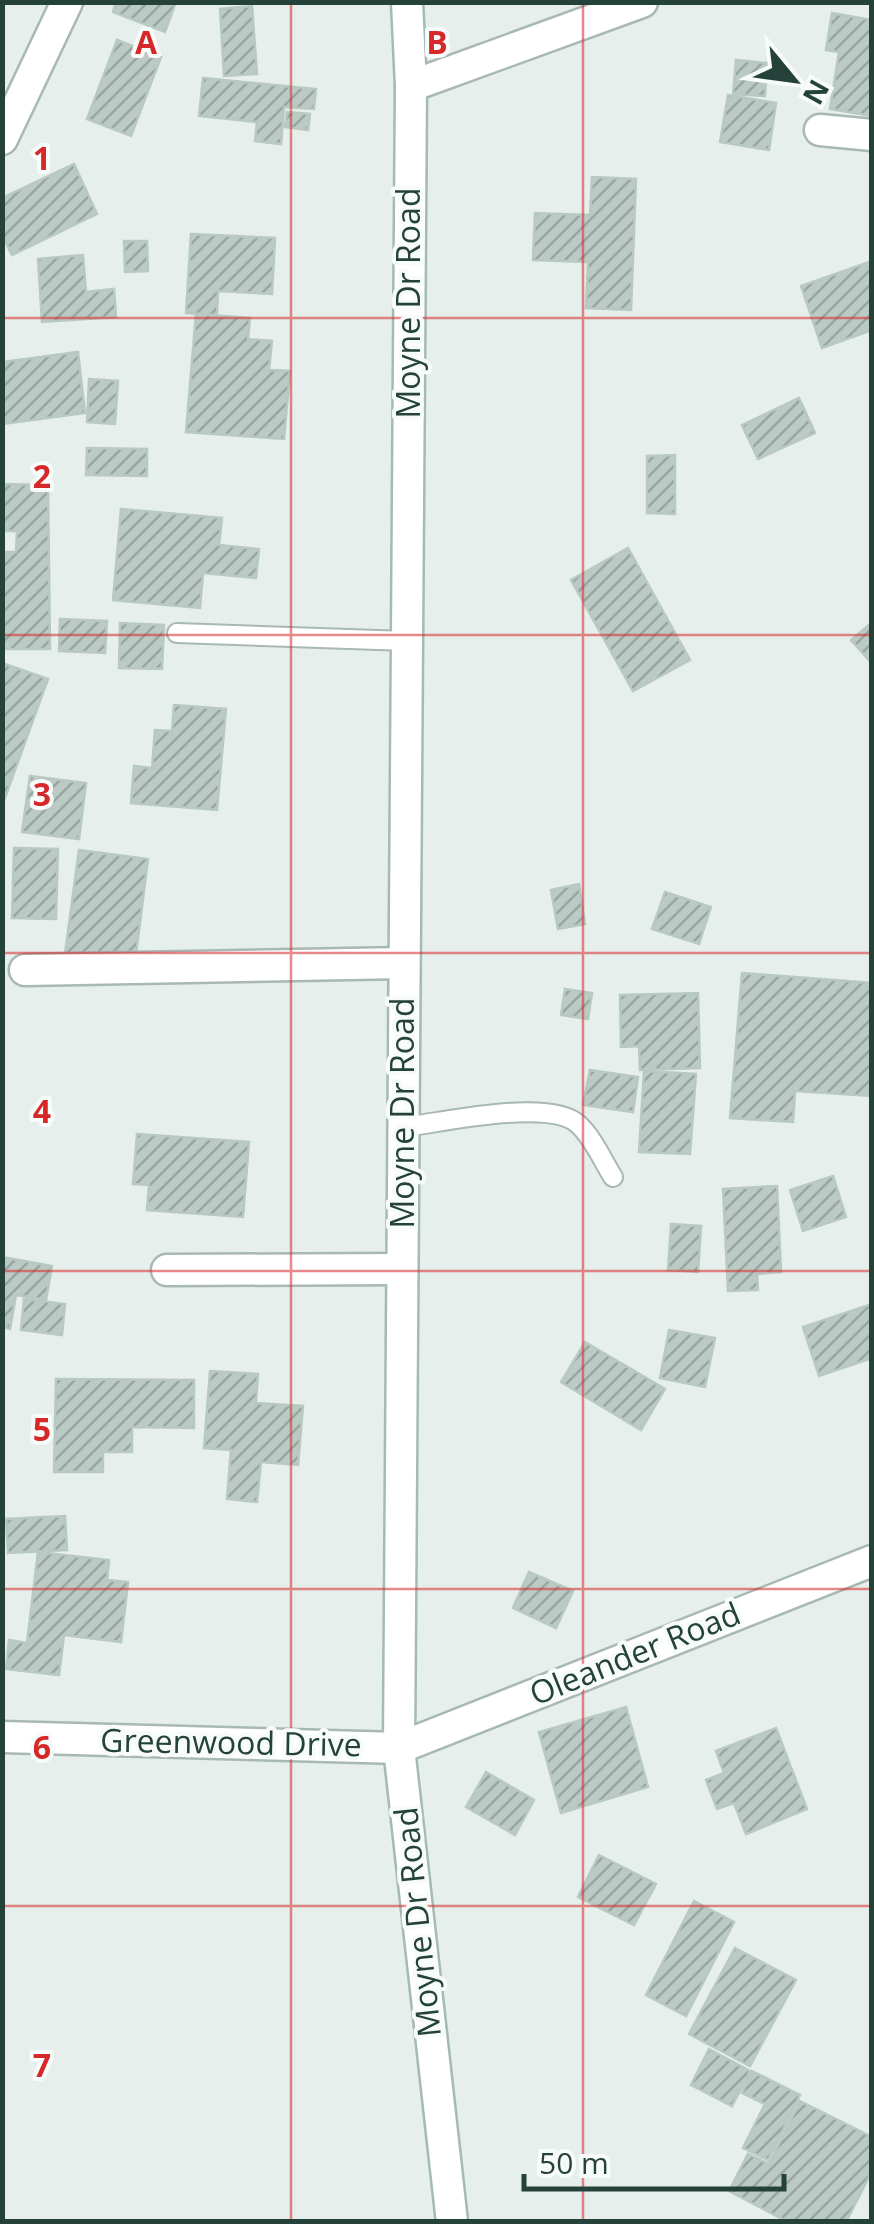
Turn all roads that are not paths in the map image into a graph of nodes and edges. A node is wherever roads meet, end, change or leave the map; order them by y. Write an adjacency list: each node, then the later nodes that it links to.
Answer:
1 (67, 2): 7 (main road)
2 (407, 2): 4 (main road, Moyne Dr Road)
3 (642, 2): 4 (main road)
4 (411, 86): 9 (main road, Moyne Dr Road)
5 (820, 130): 6 (main road)
6 (872, 135)
7 (2, 140)
8 (177, 634): 9 (lane)
9 (407, 641): 10 (main road, Moyne Dr Road)
10 (404, 963): 11 (main road); 12 (main road, Moyne Dr Road)
11 (25, 970)
12 (403, 1127): 13 (lane); 14 (main road, Moyne Dr Road)
13 (614, 1177)
14 (402, 1269): 15 (main road); 18 (main road, Moyne Dr Road)
15 (168, 1270)
16 (872, 1561): 18 (main road, Oleander Road)
17 (2, 1737): 18 (main road, Greenwood Drive)
18 (399, 1748): 19 (main road, Moyne Dr Road)
19 (452, 2222)

